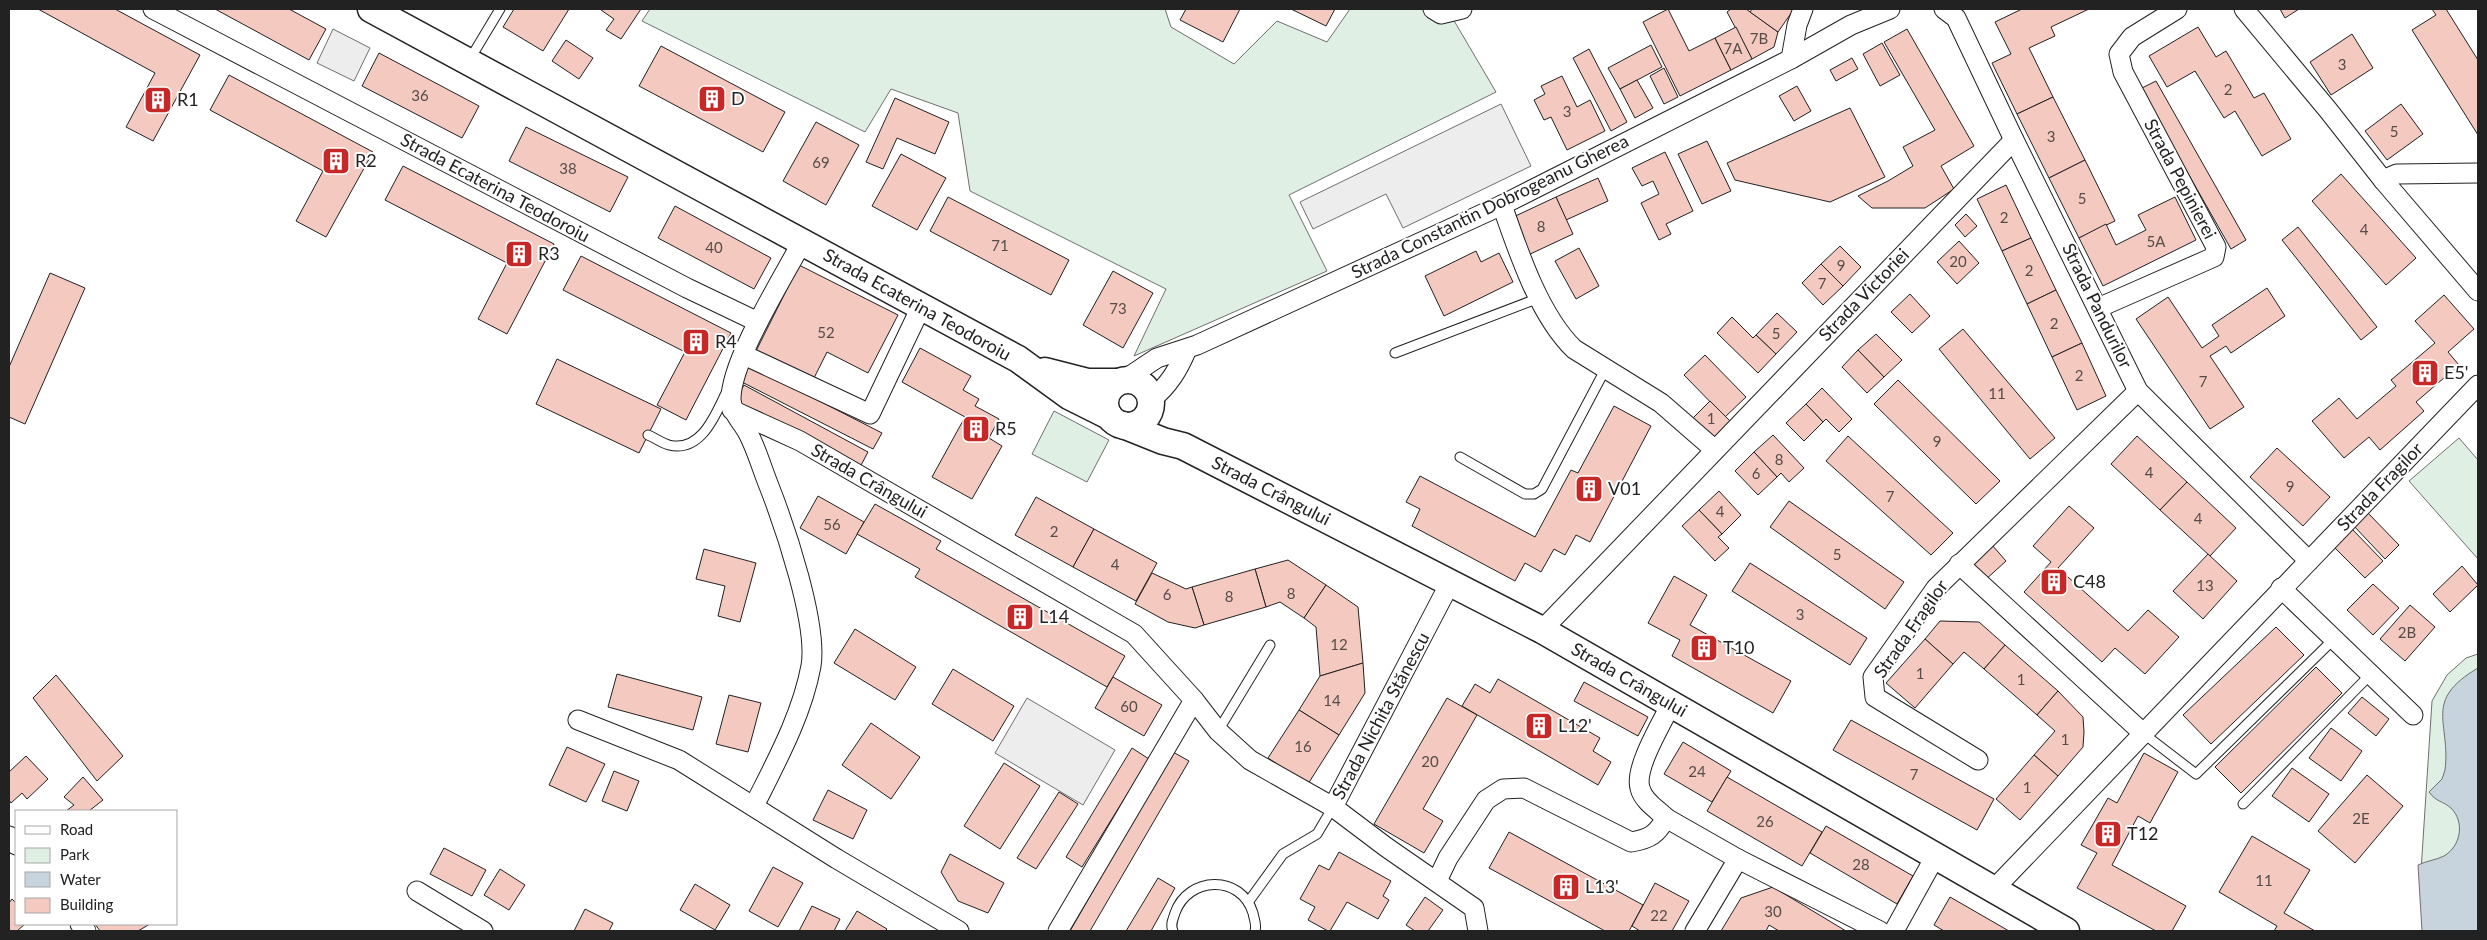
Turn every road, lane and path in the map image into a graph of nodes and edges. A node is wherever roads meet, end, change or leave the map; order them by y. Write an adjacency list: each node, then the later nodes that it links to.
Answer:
1 (153, 9): 22 (street, Strada Ecaterina Teodoroiu)
2 (500, 9): 12 (lane)
3 (1434, 9): 4 (street)
4 (1462, 9)
5 (1803, 9): 11 (street)
6 (1890, 9): 11 (street, Strada Constantin Dobrogeanu Gherea)
7 (1944, 9): 13 (street, Strada Pandurilor)
8 (2176, 9): 21 (street, Strada Pepinierei)
9 (2244, 9): 15 (street)
10 (387, 12): 12 (main road, Strada Ecaterina Teodoroiu)
11 (1791, 59): 16 (street, Strada Constantin Dobrogeanu Gherea)
12 (469, 62): 17 (main road, Strada Ecaterina Teodoroiu)
13 (2014, 140): 21 (street, Strada Pandurilor); 36 (street, Strada Victoriei)
14 (2478, 172): 15 (street)
15 (2383, 180): 18 (street)
16 (1502, 205): 19 (street); 23 (street, Strada Constantin Dobrogeanu Gherea)
17 (802, 242): 20 (main road, Strada Ecaterina Teodoroiu); 22 (street, Strada Ecaterina Teodoroiu)
18 (2478, 291)
19 (1539, 298): 24 (lane); 27 (street)
20 (921, 307): 25 (street); 26 (main road, Strada Ecaterina Teodoroiu)
21 (2098, 308): 30 (street, Strada Pandurilor)
22 (758, 322): 25 (street)
23 (1187, 349): 28 (street, Strada Constantin Dobrogeanu Gherea); 31 (street)
24 (1395, 353)
25 (744, 355): 32 (street); 34 (lane)
26 (1032, 368): 28 (main road, Strada Ecaterina Teodoroiu); 33 (main road, Strada Ecaterina Teodoroiu)
27 (1606, 368): 36 (street); 37 (lane)
28 (1120, 381): 31 (main road); 33 (main road)
29 (2478, 385): 38 (street, Strada Fragilor)
30 (2138, 390): 38 (street, Strada Pandurilor); 39 (street, Strada Fragilor)
31 (1151, 403): 33 (main road); 35 (main road, Strada Crângului)
32 (732, 410): 46 (street, Strada Crângului); 54 (street)
33 (1116, 420): 35 (main road, Strada Crângului)
34 (648, 435)
35 (1183, 446): 40 (main road, Strada Crângului)
36 (1715, 450): 42 (street, Strada Victoriei)
37 (1460, 457)
38 (2310, 561): 41 (street, Strada Fragilor)
39 (1959, 564): 51 (street, Strada Fragilor); 52 (street, Strada Fragilor)
40 (1450, 583): 42 (main road, Strada Crângului); 55 (street, Strada Nichita Stănescu)
41 (2281, 588): 43 (street); 51 (street, Strada Fragilor)
42 (1542, 630): 47 (main road, Strada Crângului)
43 (2334, 639): 45 (street); 51 (lane)
44 (1270, 645): 50 (lane)
45 (2371, 674): 48 (street); 53 (lane)
46 (1194, 700): 50 (street, Strada Crângului); 65 (street)
47 (1671, 704): 56 (street); 57 (main road, Strada Crângului)
48 (2413, 715)
49 (578, 720): 54 (street)
50 (1218, 731): 55 (street, Strada Crângului)
51 (2144, 734): 60 (street, Strada Fragilor)
52 (1978, 760)
53 (2243, 804)
54 (754, 806): 64 (street)
55 (1333, 807): 59 (street, Strada Nichita Stănescu); 62 (lane)
56 (1666, 818): 58 (street); 59 (street)
57 (1936, 855): 60 (main road, Strada Crângului); 71 (street)
58 (1738, 859): 69 (street); 70 (street)
59 (1437, 881): 68 (street, Strada Nichita Stănescu)
60 (1994, 889): 72 (main road, Strada Crângului)
61 (417, 891): 63 (street)
62 (1249, 901): 66 (lane); 67 (lane)
63 (483, 931)
64 (959, 931)
65 (1058, 931)
66 (1173, 931)
67 (1255, 931)
68 (1478, 931)
69 (1695, 931)
70 (1880, 931)
71 (1894, 931)
72 (2066, 931)

